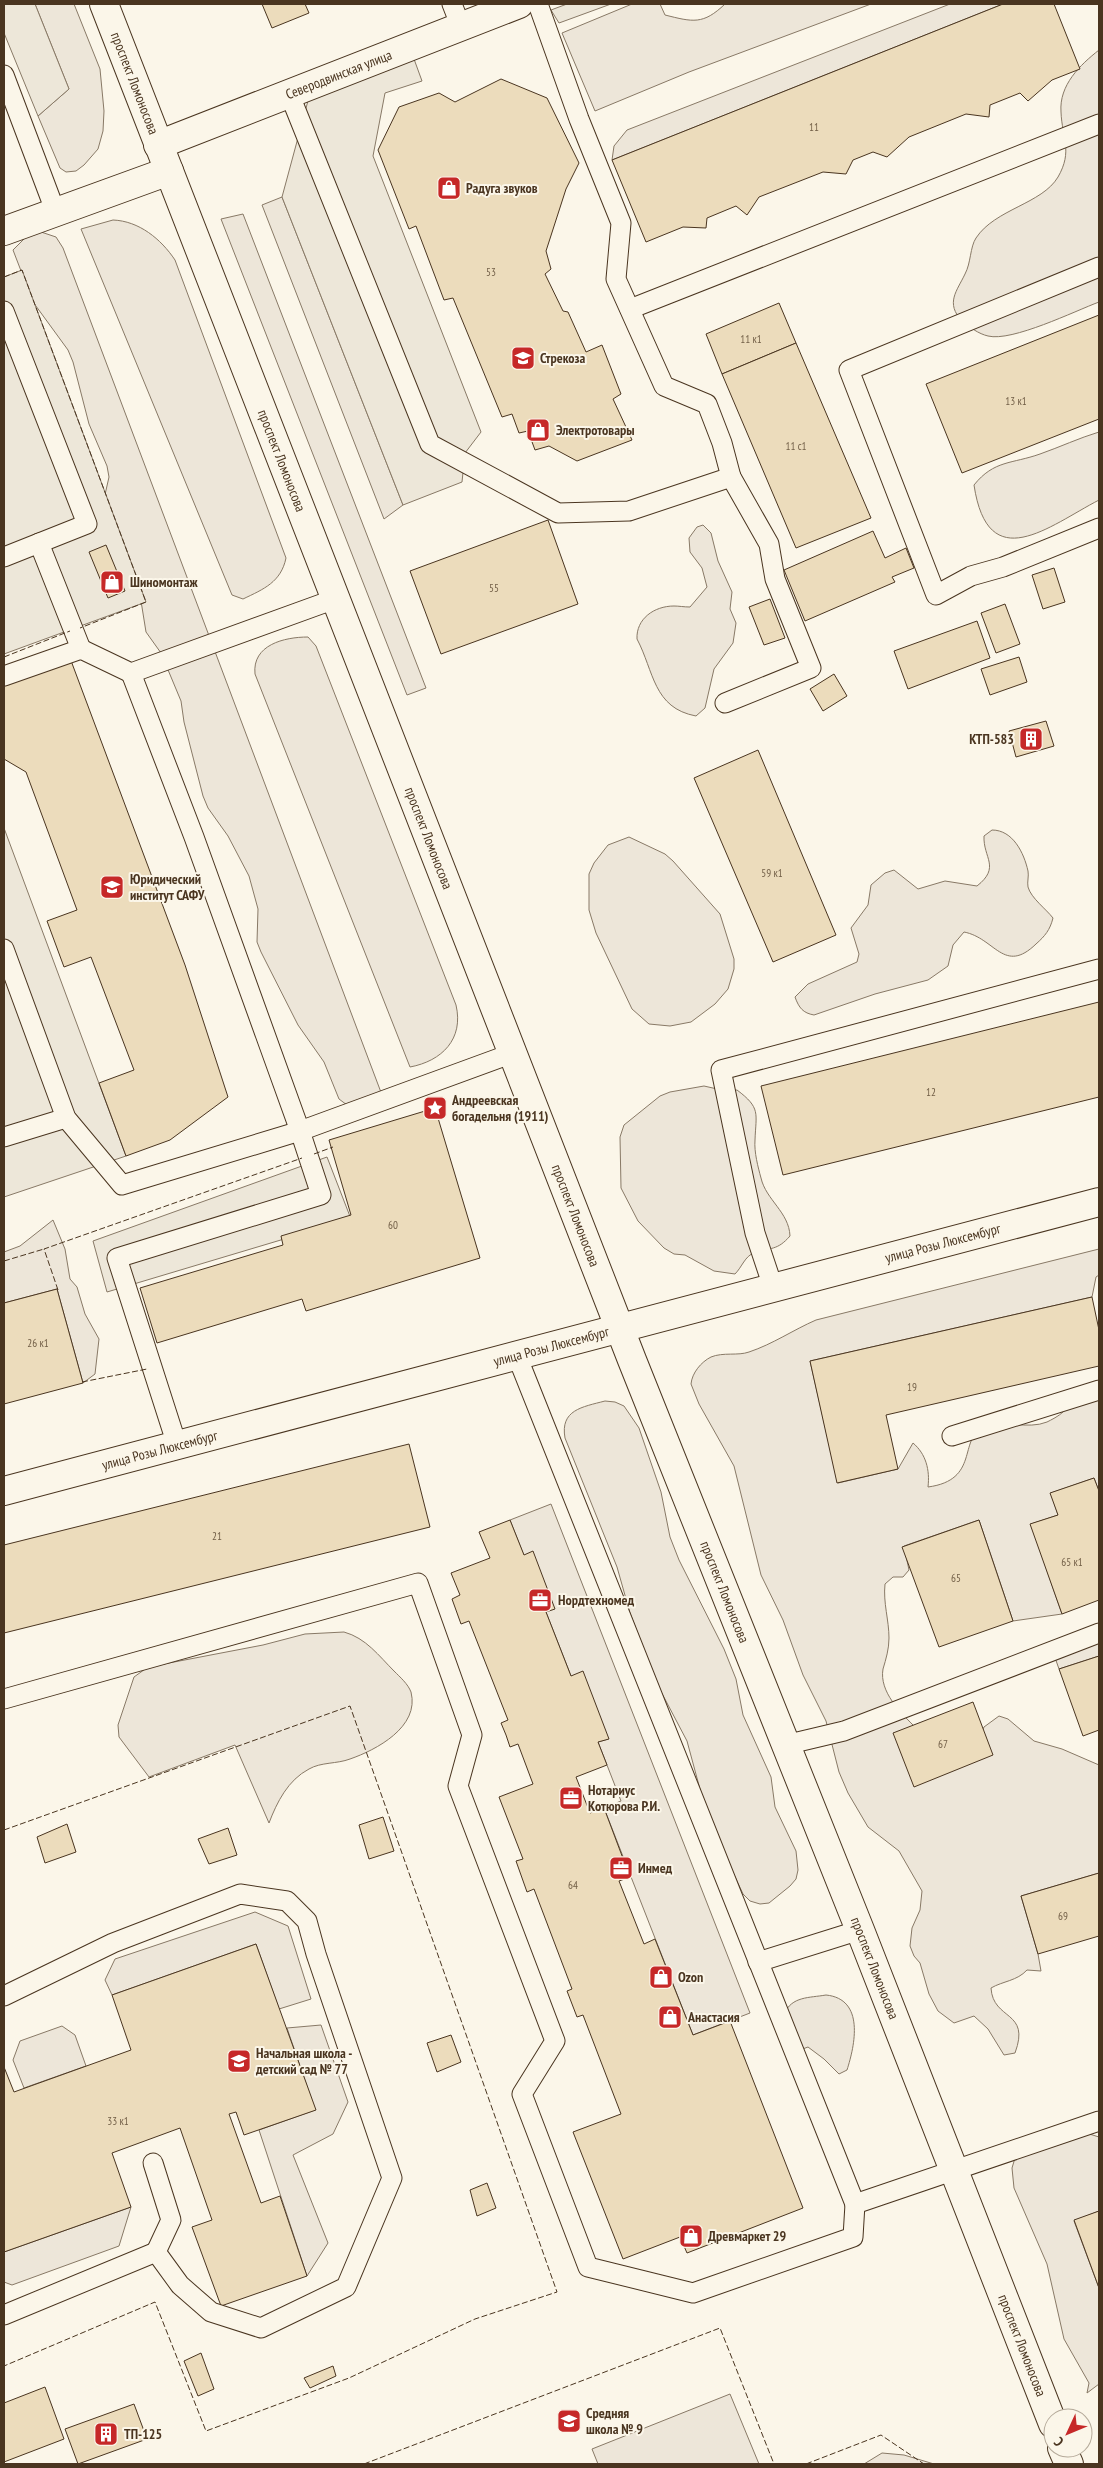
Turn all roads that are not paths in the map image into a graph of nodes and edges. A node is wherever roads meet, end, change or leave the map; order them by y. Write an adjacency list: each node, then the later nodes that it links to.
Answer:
1 (104, 4): 8 (main road, проспект Ломоносова)
2 (520, 4): 4 (main road, Северодвинская улица)
3 (538, 4): 13 (lane)
4 (456, 15): 6 (main road, Северодвинская улица)
5 (4, 75): 10 (lane)
6 (289, 93): 8 (main road, Северодвинская улица); 15 (lane)
7 (1099, 124): 13 (lane)
8 (158, 145): 9 (main road, проспект Ломоносова)
9 (169, 171): 10 (main road); 19 (main road, проспект Ломоносова)
10 (56, 213): 11 (main road)
11 (4, 232)
12 (1099, 267): 16 (lane)
13 (630, 309): 15 (lane)
14 (4, 311): 17 (lane)
15 (731, 477): 23 (lane)
16 (1099, 528)
17 (39, 543): 18 (lane); 20 (lane)
18 (4, 557)
19 (335, 599): 21 (lane); 26 (main road, проспект Ломоносова)
20 (81, 648): 21 (lane); 22 (lane)
21 (131, 673): 28 (lane)
22 (4, 676)
23 (725, 703)
24 (4, 949): 27 (lane)
25 (1099, 969): 31 (lane)
26 (513, 1053): 28 (lane); 32 (main road, проспект Ломоносова)
27 (66, 1118): 28 (lane); 29 (lane)
28 (300, 1131): 36 (lane)
29 (4, 1137)
30 (1099, 1202): 31 (main road, улица Розы Люксембург)
31 (773, 1286): 32 (main road, улица Розы Люксембург)
32 (620, 1327): 33 (main road, улица Розы Люксембург); 40 (main road, проспект Ломоносова)
33 (517, 1356): 36 (main road, улица Розы Люксембург); 42 (lane)
34 (1099, 1390): 35 (lane)
35 (952, 1436)
36 (177, 1445): 37 (main road, улица Розы Люксембург)
37 (4, 1491)
38 (1099, 1633): 40 (lane)
39 (4, 1699): 47 (lane)
40 (785, 1745): 41 (main road, проспект Ломоносова)
41 (860, 1930): 42 (lane); 46 (main road, проспект Ломоносова)
42 (758, 1962): 47 (lane)
43 (4, 1996): 48 (lane)
44 (1099, 2121): 46 (lane)
45 (153, 2163): 48 (lane)
46 (954, 2171): 47 (lane); 50 (main road, проспект Ломоносова)
47 (855, 2204)
48 (156, 2252): 49 (lane)
49 (4, 2315)
50 (1047, 2408)

